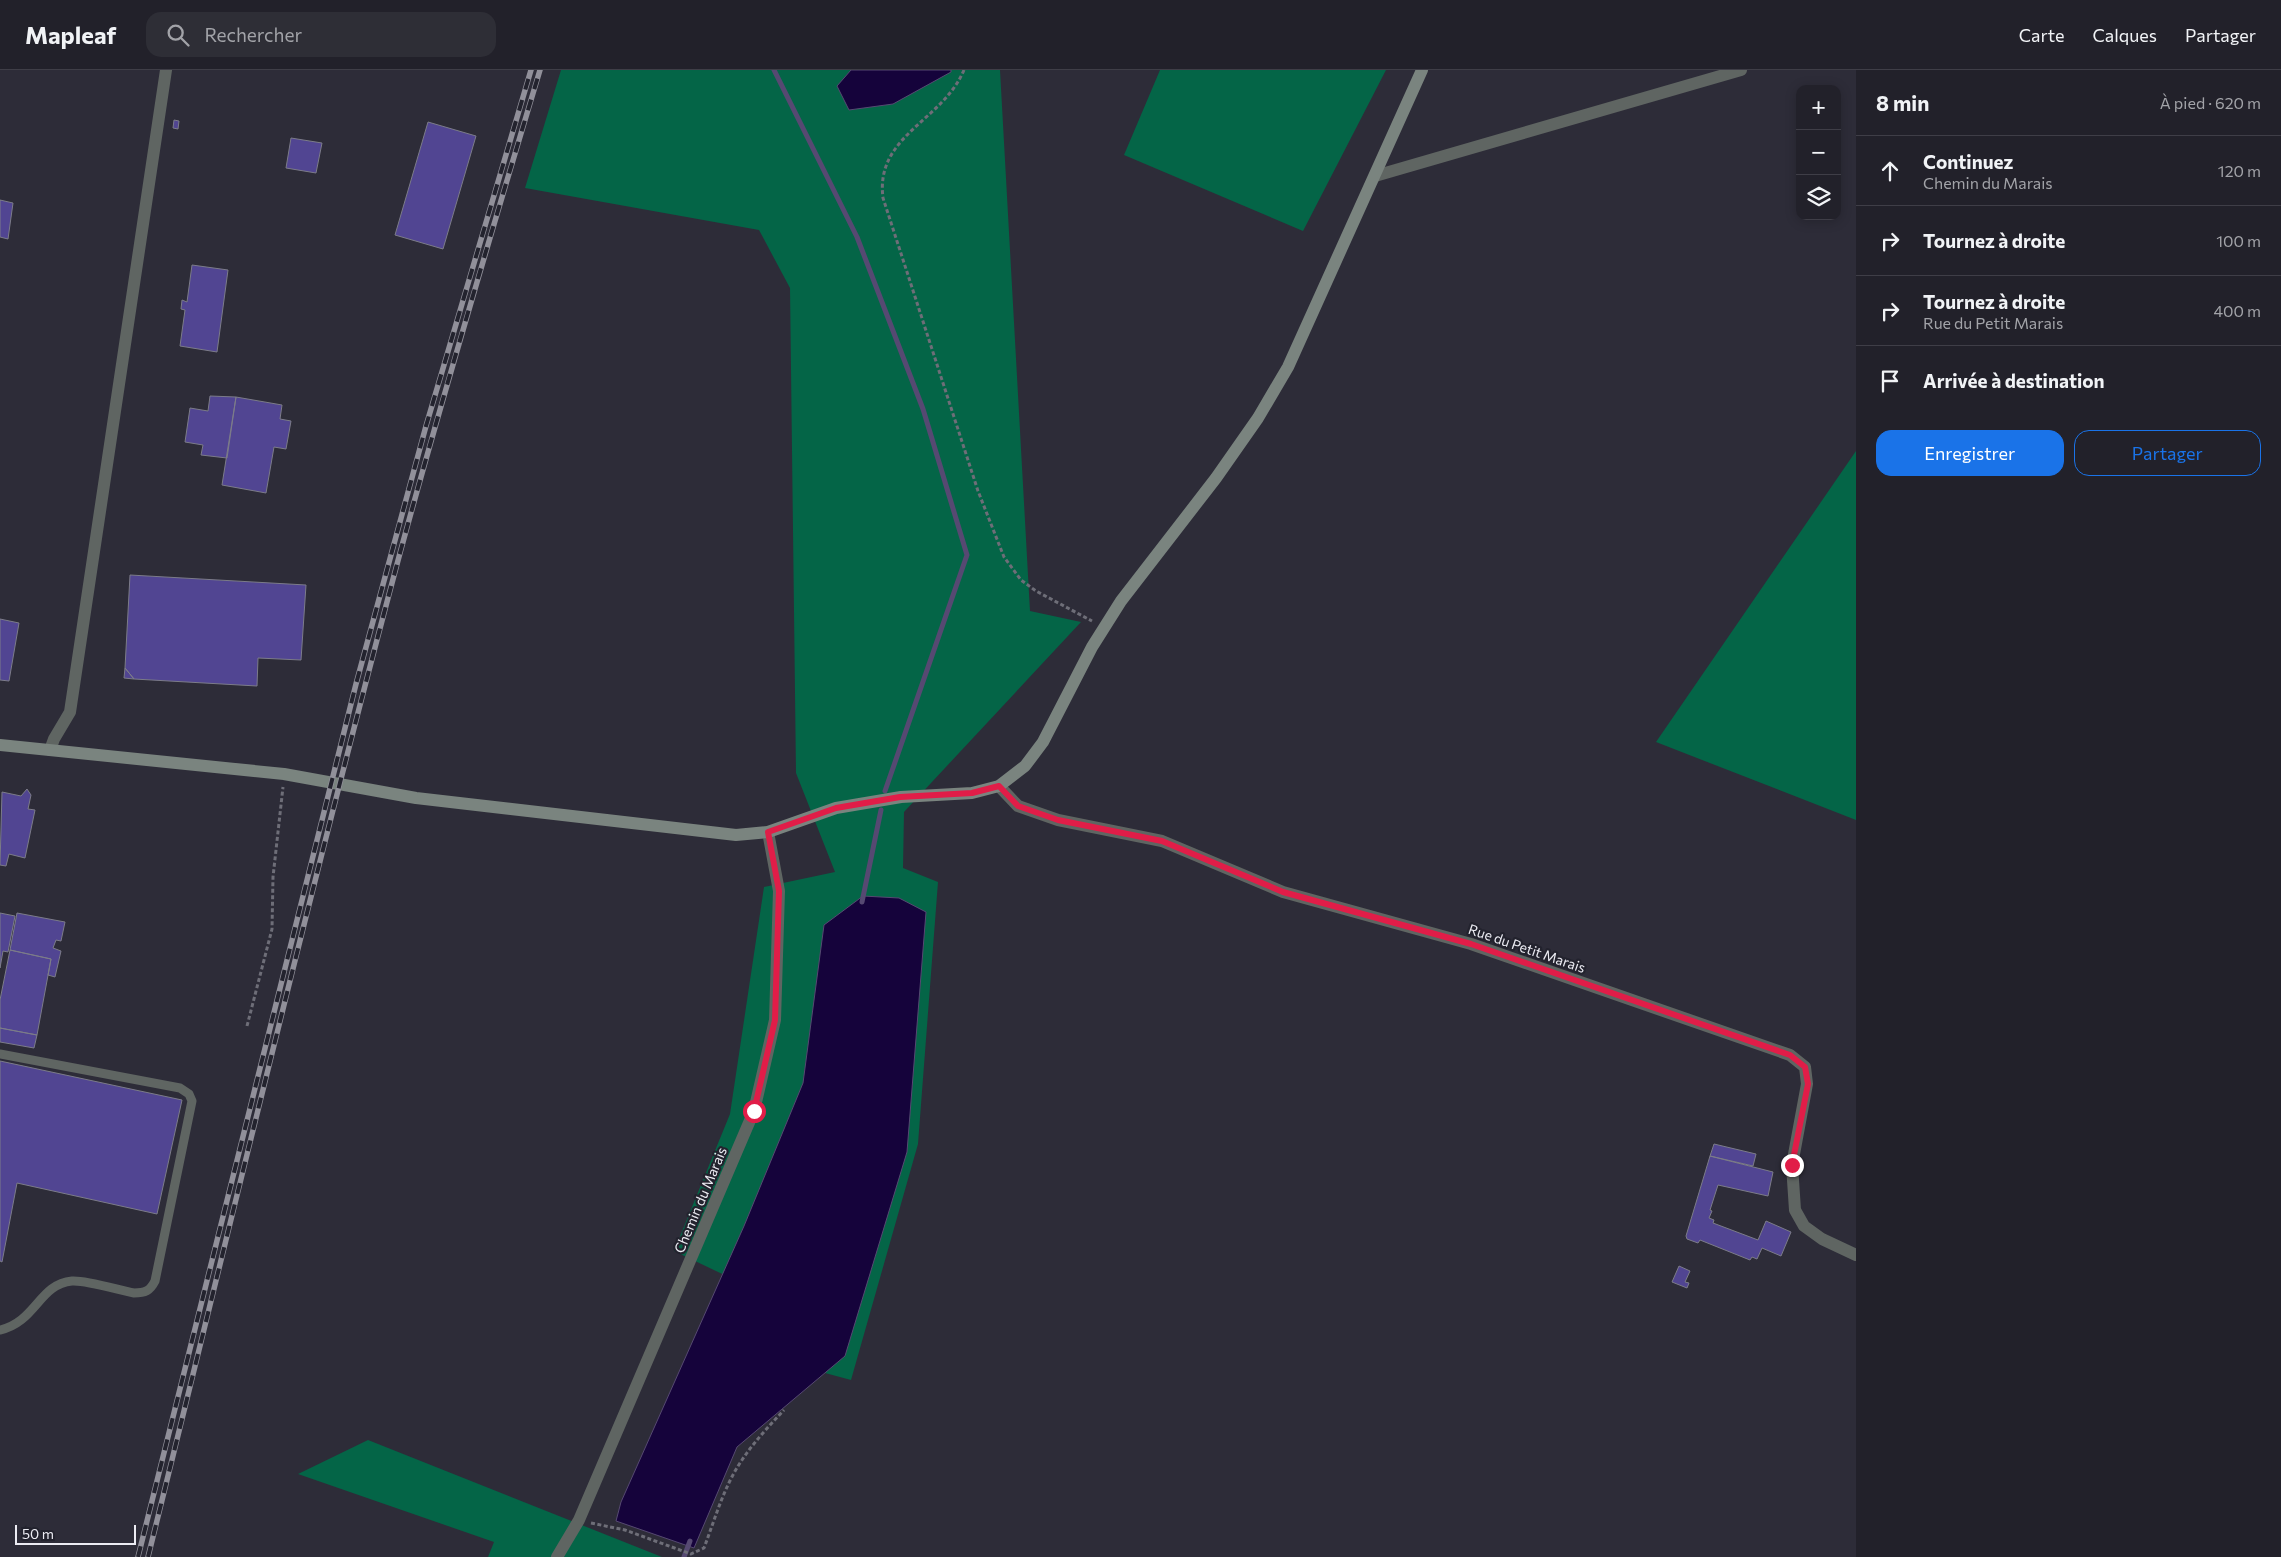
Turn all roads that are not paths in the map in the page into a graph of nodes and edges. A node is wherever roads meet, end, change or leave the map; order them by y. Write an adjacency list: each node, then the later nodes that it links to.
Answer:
1 (166, 70): 6 (street)
2 (1422, 70): 4 (street)
3 (1741, 70): 4 (street)
4 (1374, 176): 7 (street)
5 (0, 745): 6 (street)
6 (50, 750): 8 (street)
7 (999, 786): 8 (street); 10 (street, Rue du Petit Marais)
8 (768, 832): 12 (street, Chemin du Marais)
9 (0, 1054): 11 (lane)
10 (1856, 1255)
11 (0, 1330)
12 (558, 1557)

